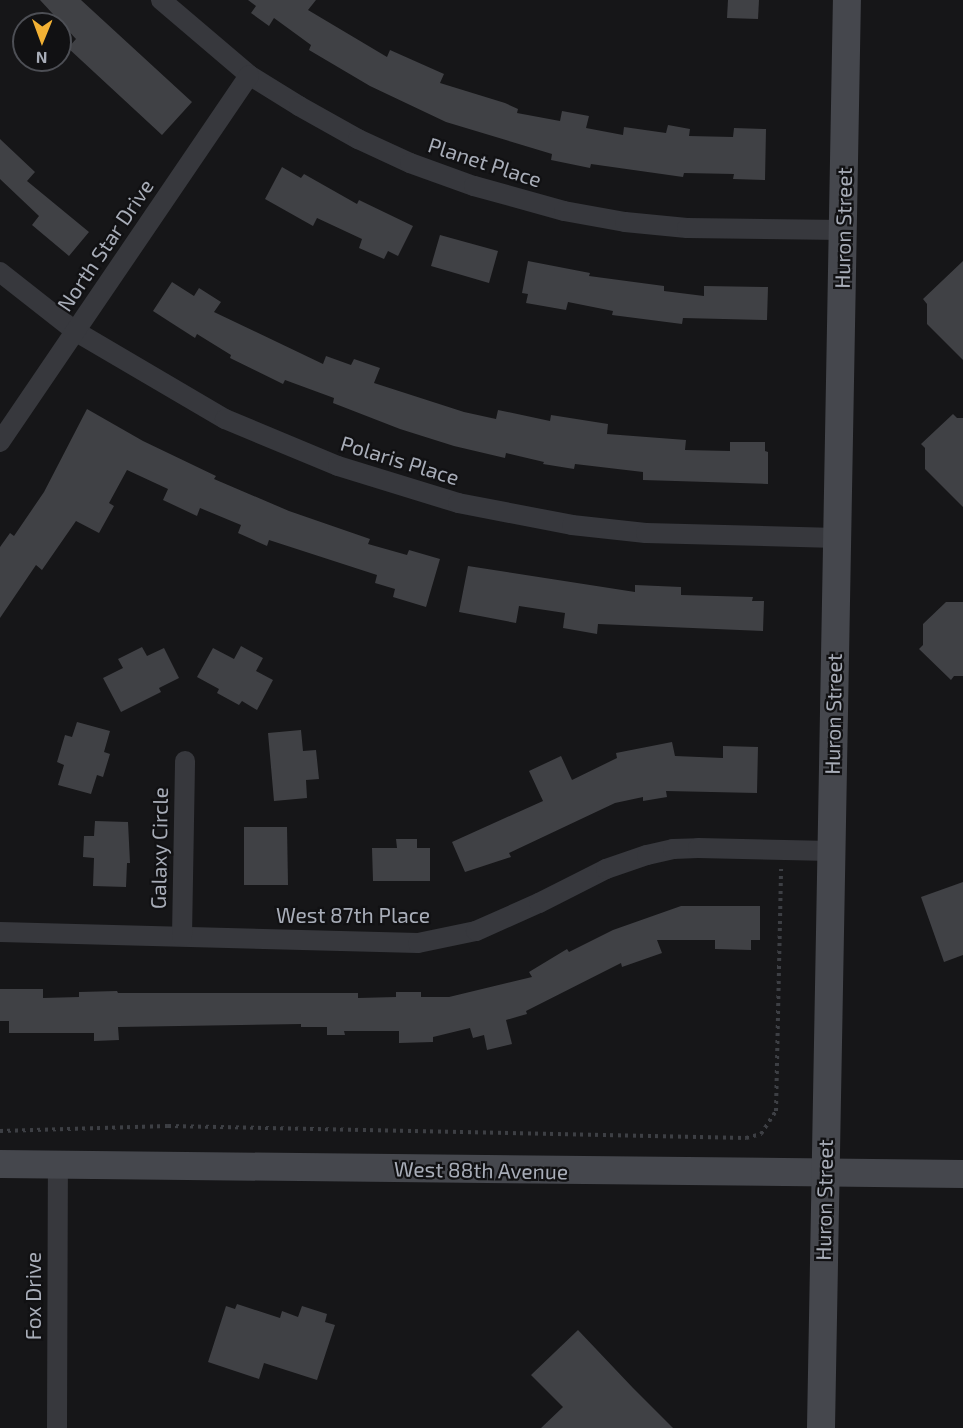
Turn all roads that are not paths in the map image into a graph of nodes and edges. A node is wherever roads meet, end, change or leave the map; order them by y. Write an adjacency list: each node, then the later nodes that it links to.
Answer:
1 (161, 0): 3 (street, Planet Place)
2 (848, 0): 4 (main road, Huron Street)
3 (249, 75): 4 (street, Planet Place); 6 (street, North Star Drive)
4 (843, 230): 8 (main road, Huron Street)
5 (0, 272): 6 (street, Polaris Place)
6 (75, 331): 7 (street, North Star Drive); 8 (street, Polaris Place)
7 (0, 442)
8 (837, 538): 10 (main road, Huron Street)
9 (185, 761): 12 (street, Galaxy Circle)
10 (831, 851): 12 (street, West 87th Place); 15 (main road, Huron Street)
11 (0, 932): 12 (street, West 87th Place)
12 (182, 936)
13 (0, 1164): 14 (main road, West 88th Avenue)
14 (58, 1165): 15 (main road, West 88th Avenue); 17 (street, Fox Drive)
15 (824, 1174): 16 (main road, West 88th Avenue); 18 (main road, Huron Street)
16 (963, 1174)
17 (57, 1428)
18 (820, 1428)

